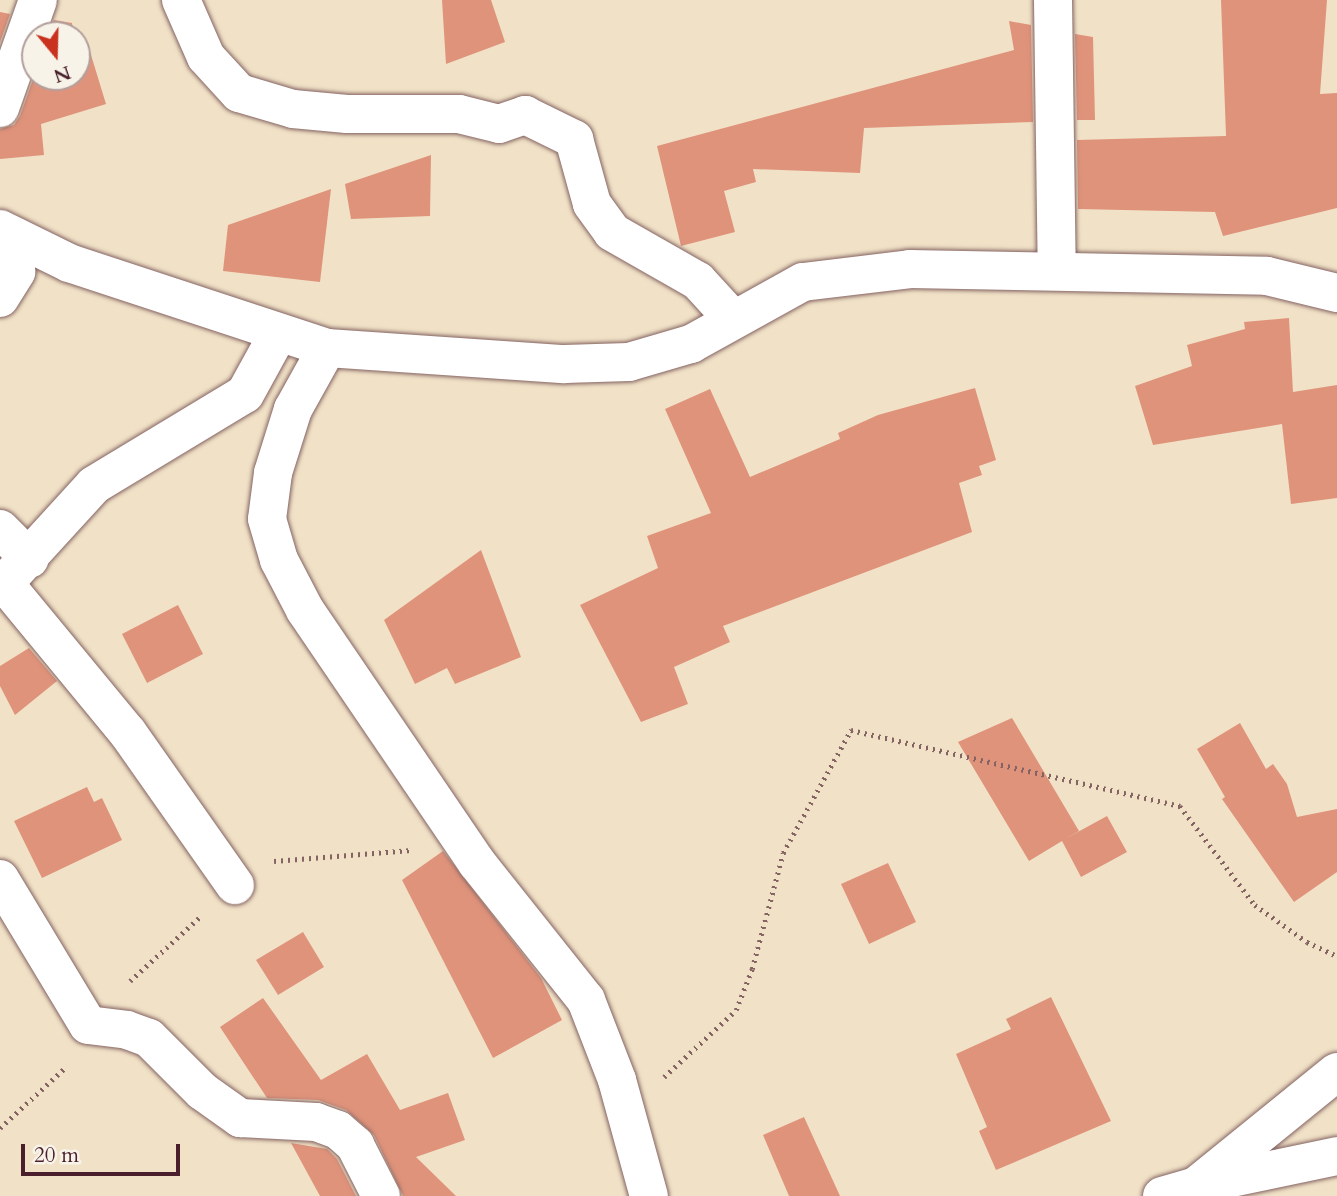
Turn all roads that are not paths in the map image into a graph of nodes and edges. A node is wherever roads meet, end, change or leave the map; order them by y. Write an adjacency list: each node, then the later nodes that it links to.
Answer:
1 (38, 0): 4 (street)
2 (181, 0): 9 (street)
3 (1053, 0): 6 (street)
4 (0, 107)
5 (4, 233): 8 (street); 10 (street)
6 (1057, 270): 7 (street); 9 (street)
7 (1337, 293)
8 (0, 298)
9 (733, 319): 11 (street)
10 (278, 334): 11 (street); 13 (street)
11 (327, 348): 20 (street)
12 (0, 529): 13 (street)
13 (12, 577): 15 (street)
14 (0, 880): 19 (street)
15 (235, 885)
16 (1337, 1072): 18 (street)
17 (1337, 1156): 18 (street)
18 (1179, 1191)
19 (381, 1196)
20 (649, 1196)

